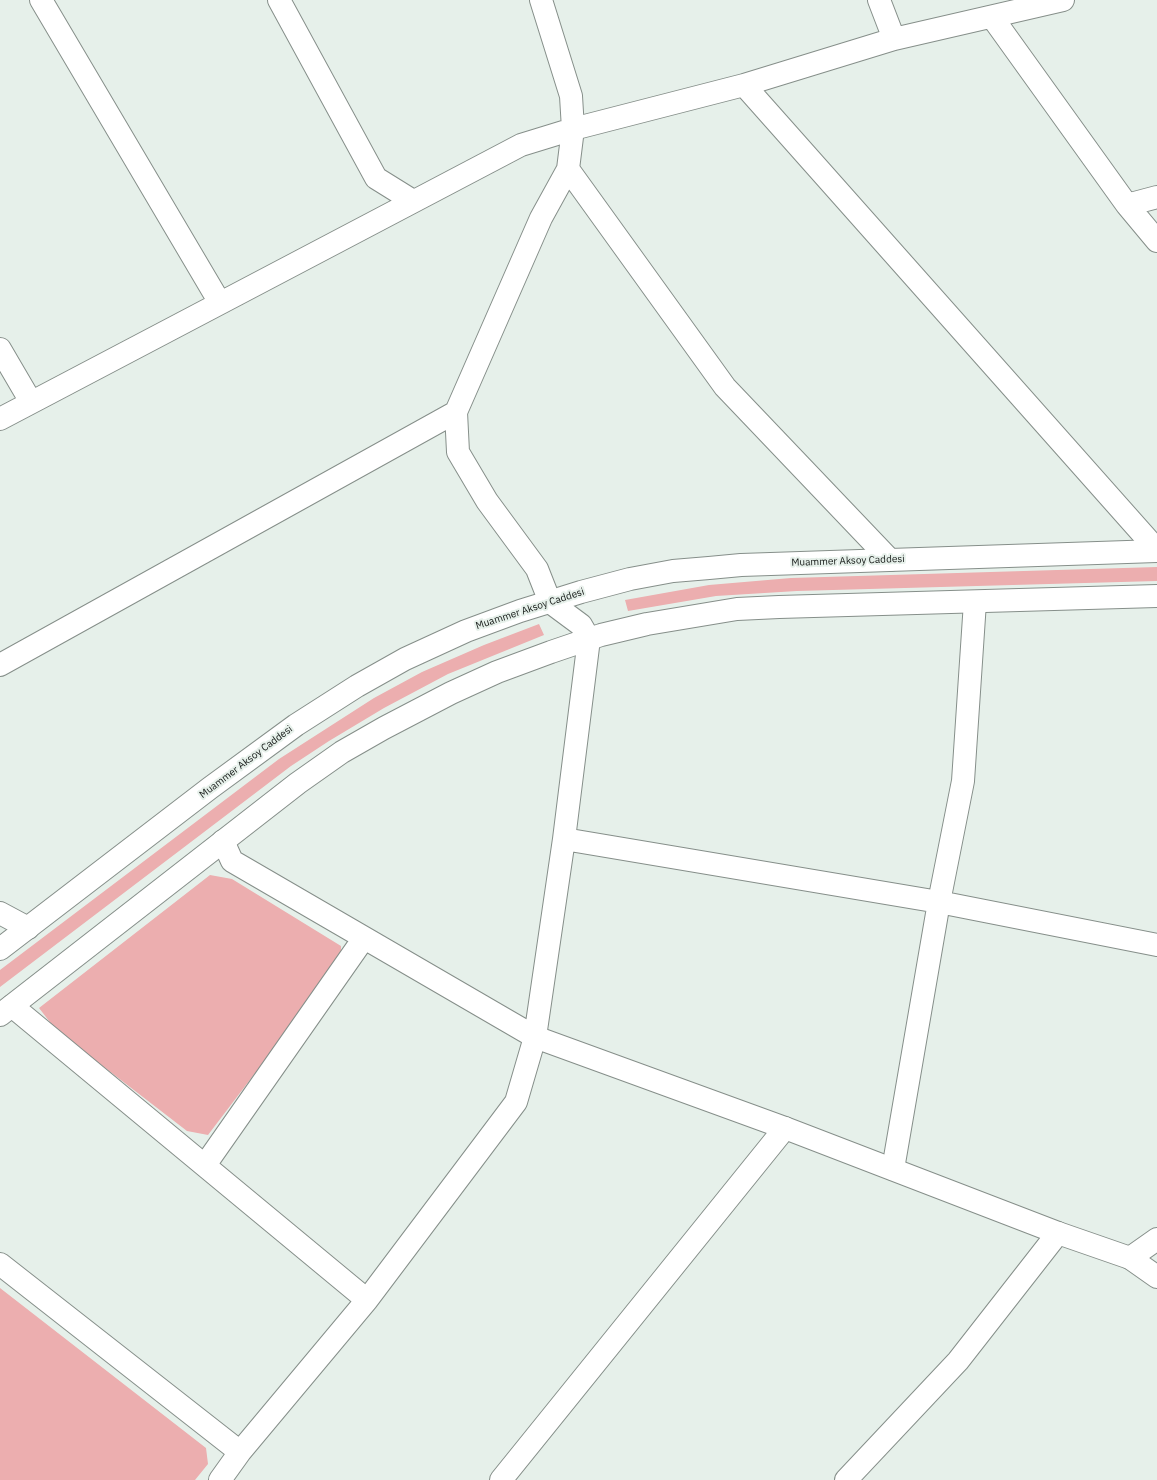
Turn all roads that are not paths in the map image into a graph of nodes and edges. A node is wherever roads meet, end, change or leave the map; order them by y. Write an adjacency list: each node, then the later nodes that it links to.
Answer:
1 (41, 0): 15 (street)
2 (279, 0): 12 (street)
3 (541, 0): 9 (street)
4 (879, 0): 7 (street)
5 (1063, 0): 6 (street)
6 (992, 16): 7 (street); 13 (street)
7 (894, 40): 8 (street)
8 (744, 85): 9 (street); 20 (street)
9 (573, 129): 10 (street); 12 (street)
10 (568, 169): 18 (street); 21 (street)
11 (1157, 197): 13 (street)
12 (413, 202): 15 (street)
13 (1127, 205): 14 (street)
14 (1157, 242)
15 (220, 303): 17 (street)
16 (0, 349): 17 (street)
17 (31, 402): 19 (street)
18 (456, 412): 23 (street); 26 (street)
19 (0, 419)
20 (1157, 551): 21 (street, Muammer Aksoy Caddesi)
21 (890, 560): 23 (street, Muammer Aksoy Caddesi)
22 (1157, 596): 24 (street)
23 (550, 602): 25 (street); 31 (street, Muammer Aksoy Caddesi)
24 (975, 602): 25 (street); 29 (street)
25 (588, 638): 27 (street); 28 (street)
26 (0, 665)
27 (564, 839): 29 (street); 36 (street)
28 (222, 841): 32 (street); 35 (street)
29 (939, 902): 33 (street); 39 (street)
30 (0, 913): 31 (street)
31 (28, 928): 34 (street, Muammer Aksoy Caddesi)
32 (364, 938): 36 (street); 38 (street)
33 (1157, 945)
34 (0, 949)
35 (6, 1010): 38 (street)
36 (535, 1037): 37 (street); 45 (street)
37 (784, 1128): 39 (street); 48 (street)
38 (205, 1165): 45 (street)
39 (893, 1169): 40 (street)
40 (1058, 1233): 42 (street); 49 (street)
41 (1157, 1239): 42 (street)
42 (1130, 1258): 44 (street)
43 (0, 1264): 46 (street)
44 (1157, 1277)
45 (367, 1300): 46 (street)
46 (240, 1452): 47 (street)
47 (220, 1480)
48 (501, 1480)
49 (846, 1480)

